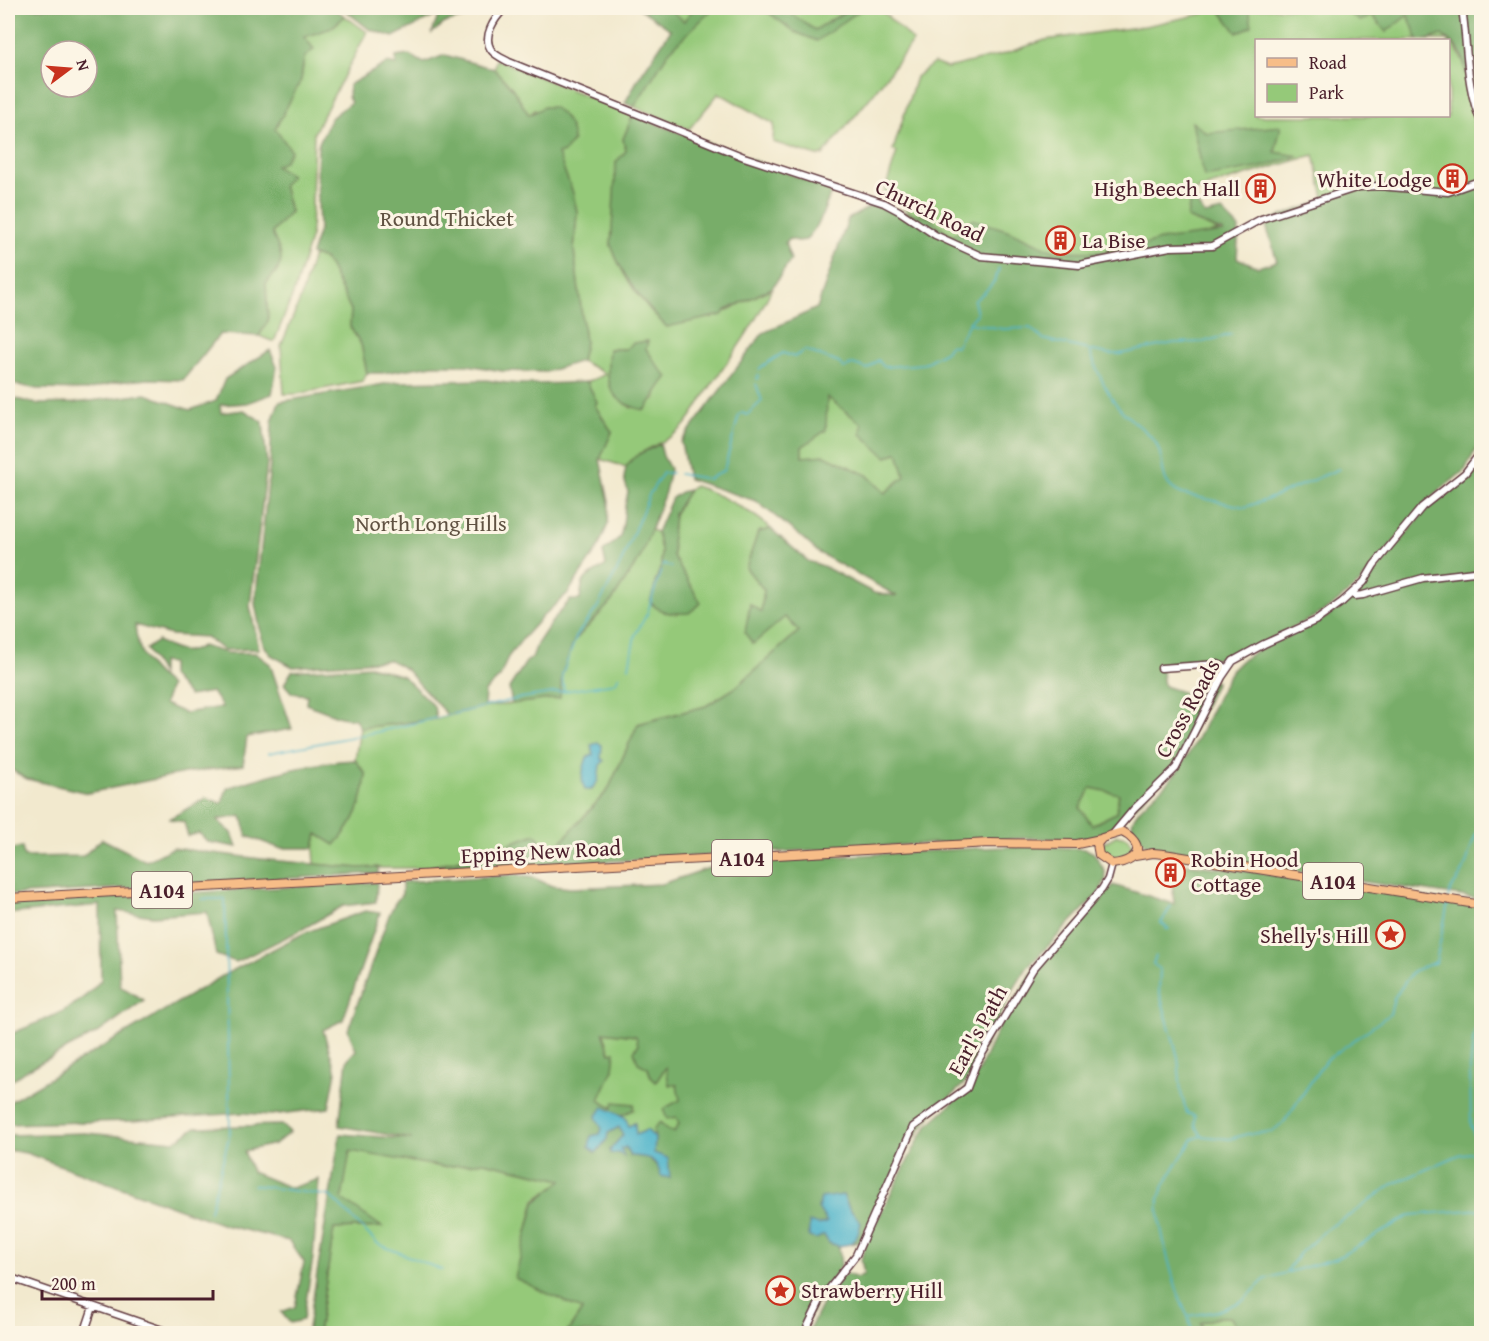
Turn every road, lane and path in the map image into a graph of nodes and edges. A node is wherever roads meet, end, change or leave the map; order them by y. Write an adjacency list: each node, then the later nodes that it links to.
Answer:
1 (505, 8): 4 (street, Church Road)
2 (1462, 8): 3 (street)
3 (1482, 124)
4 (1482, 180)
5 (1482, 444): 7 (street, Cross Roads)
6 (1482, 572): 7 (street)
7 (1352, 593): 9 (street, Cross Roads)
8 (1161, 668): 9 (street)
9 (1227, 668): 10 (street, Cross Roads)
10 (1126, 820): 11 (street, Cross Roads); 12 (street)
11 (1113, 834): 12 (main road, A104); 13 (main road, A104)
12 (1128, 835): 14 (main road, A104)
13 (1101, 839): 15 (main road, Epping New Road / A104); 16 (main road)
14 (1135, 842): 17 (main road, A104); 18 (main road)
15 (1077, 844): 16 (main road, Epping New Road / A104); 20 (main road, Epping New Road / A104)
16 (1098, 851): 19 (main road, A104)
17 (1153, 853): 18 (main road, A104); 21 (main road, A104)
18 (1135, 856): 19 (main road, A104)
19 (1112, 864): 26 (street, Earl's Path)
20 (8, 898)
21 (1482, 905)
22 (8, 1277): 23 (street)
23 (93, 1307): 24 (street); 25 (street)
24 (84, 1334)
25 (174, 1334)
26 (804, 1334)

